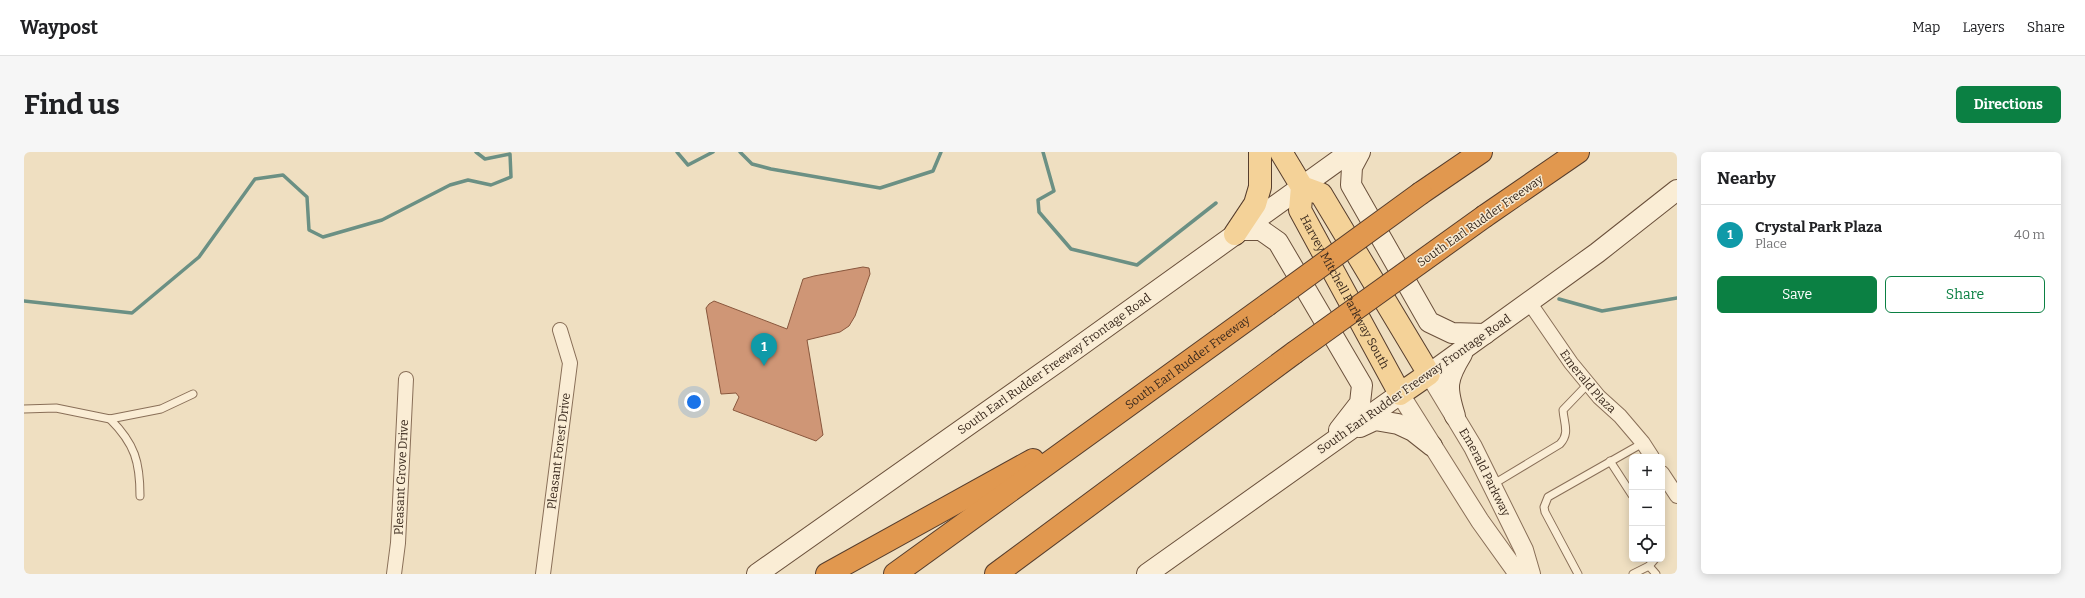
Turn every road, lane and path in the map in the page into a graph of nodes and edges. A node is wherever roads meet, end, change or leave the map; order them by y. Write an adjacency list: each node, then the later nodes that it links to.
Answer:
1 (1260, 152): 9 (main road)
2 (1281, 152): 7 (main road)
3 (1350, 152): 7 (main road, South Earl Rudder Freeway Frontage Road)
4 (1360, 152): 12 (main road)
5 (1481, 152): 20 (highway, South Earl Rudder Freeway, bridge)
6 (1578, 152): 36 (highway, South Earl Rudder Freeway, bridge)
7 (1302, 187): 9 (main road, South Earl Rudder Freeway Frontage Road); 14 (main road); 18 (main road, Harvey Mitchell Parkway South)
8 (1677, 190): 10 (main road, South Earl Rudder Freeway Frontage Road)
9 (1238, 232): 25 (main road); 39 (main road, South Earl Rudder Freeway Frontage Road)
10 (1529, 302): 12 (main road, South Earl Rudder Freeway Frontage Road); 16 (street, Emerald Plaza)
11 (560, 330): 38 (street, Pleasant Forest Drive)
12 (1484, 334): 13 (main road, South Earl Rudder Freeway Frontage Road)
13 (1466, 347): 14 (main road, South Earl Rudder Freeway Frontage Road); 21 (main road)
14 (1430, 374): 18 (main road, South Earl Rudder Freeway Frontage Road); 21 (street, Emerald Parkway)
15 (406, 380): 37 (street, Pleasant Grove Drive)
16 (1588, 384): 24 (street, Emerald Plaza); 30 (lane)
17 (193, 394): 22 (lane)
18 (1400, 394): 23 (main road, South Earl Rudder Freeway Frontage Road); 26 (street, Emerald Parkway)
19 (24, 409): 22 (lane)
20 (1116, 414): 40 (highway); 41 (highway, South Earl Rudder Freeway)
21 (1455, 416): 30 (street, Emerald Parkway)
22 (110, 419): 32 (lane)
23 (1346, 434): 25 (main road, South Earl Rudder Freeway Frontage Road); 26 (main road)
24 (1643, 443): 27 (street, Emerald Plaza); 28 (lane)
25 (1328, 445): 42 (main road, South Earl Rudder Freeway Frontage Road)
26 (1432, 446): 43 (street, Emerald Parkway)
27 (1650, 454)
28 (1610, 461): 31 (lane); 45 (lane)
29 (1665, 478): 33 (street)
30 (1492, 485): 44 (street, Emerald Parkway)
31 (1629, 490)
32 (140, 496)
33 (1677, 496)
34 (1652, 562): 35 (lane)
35 (1649, 566): 46 (lane); 47 (lane)
36 (1001, 571)
37 (394, 574)
38 (543, 574)
39 (757, 574)
40 (827, 574)
41 (895, 574)
42 (1148, 574)
43 (1518, 574)
44 (1531, 574)
45 (1578, 574)
46 (1633, 574)
47 (1656, 574)

